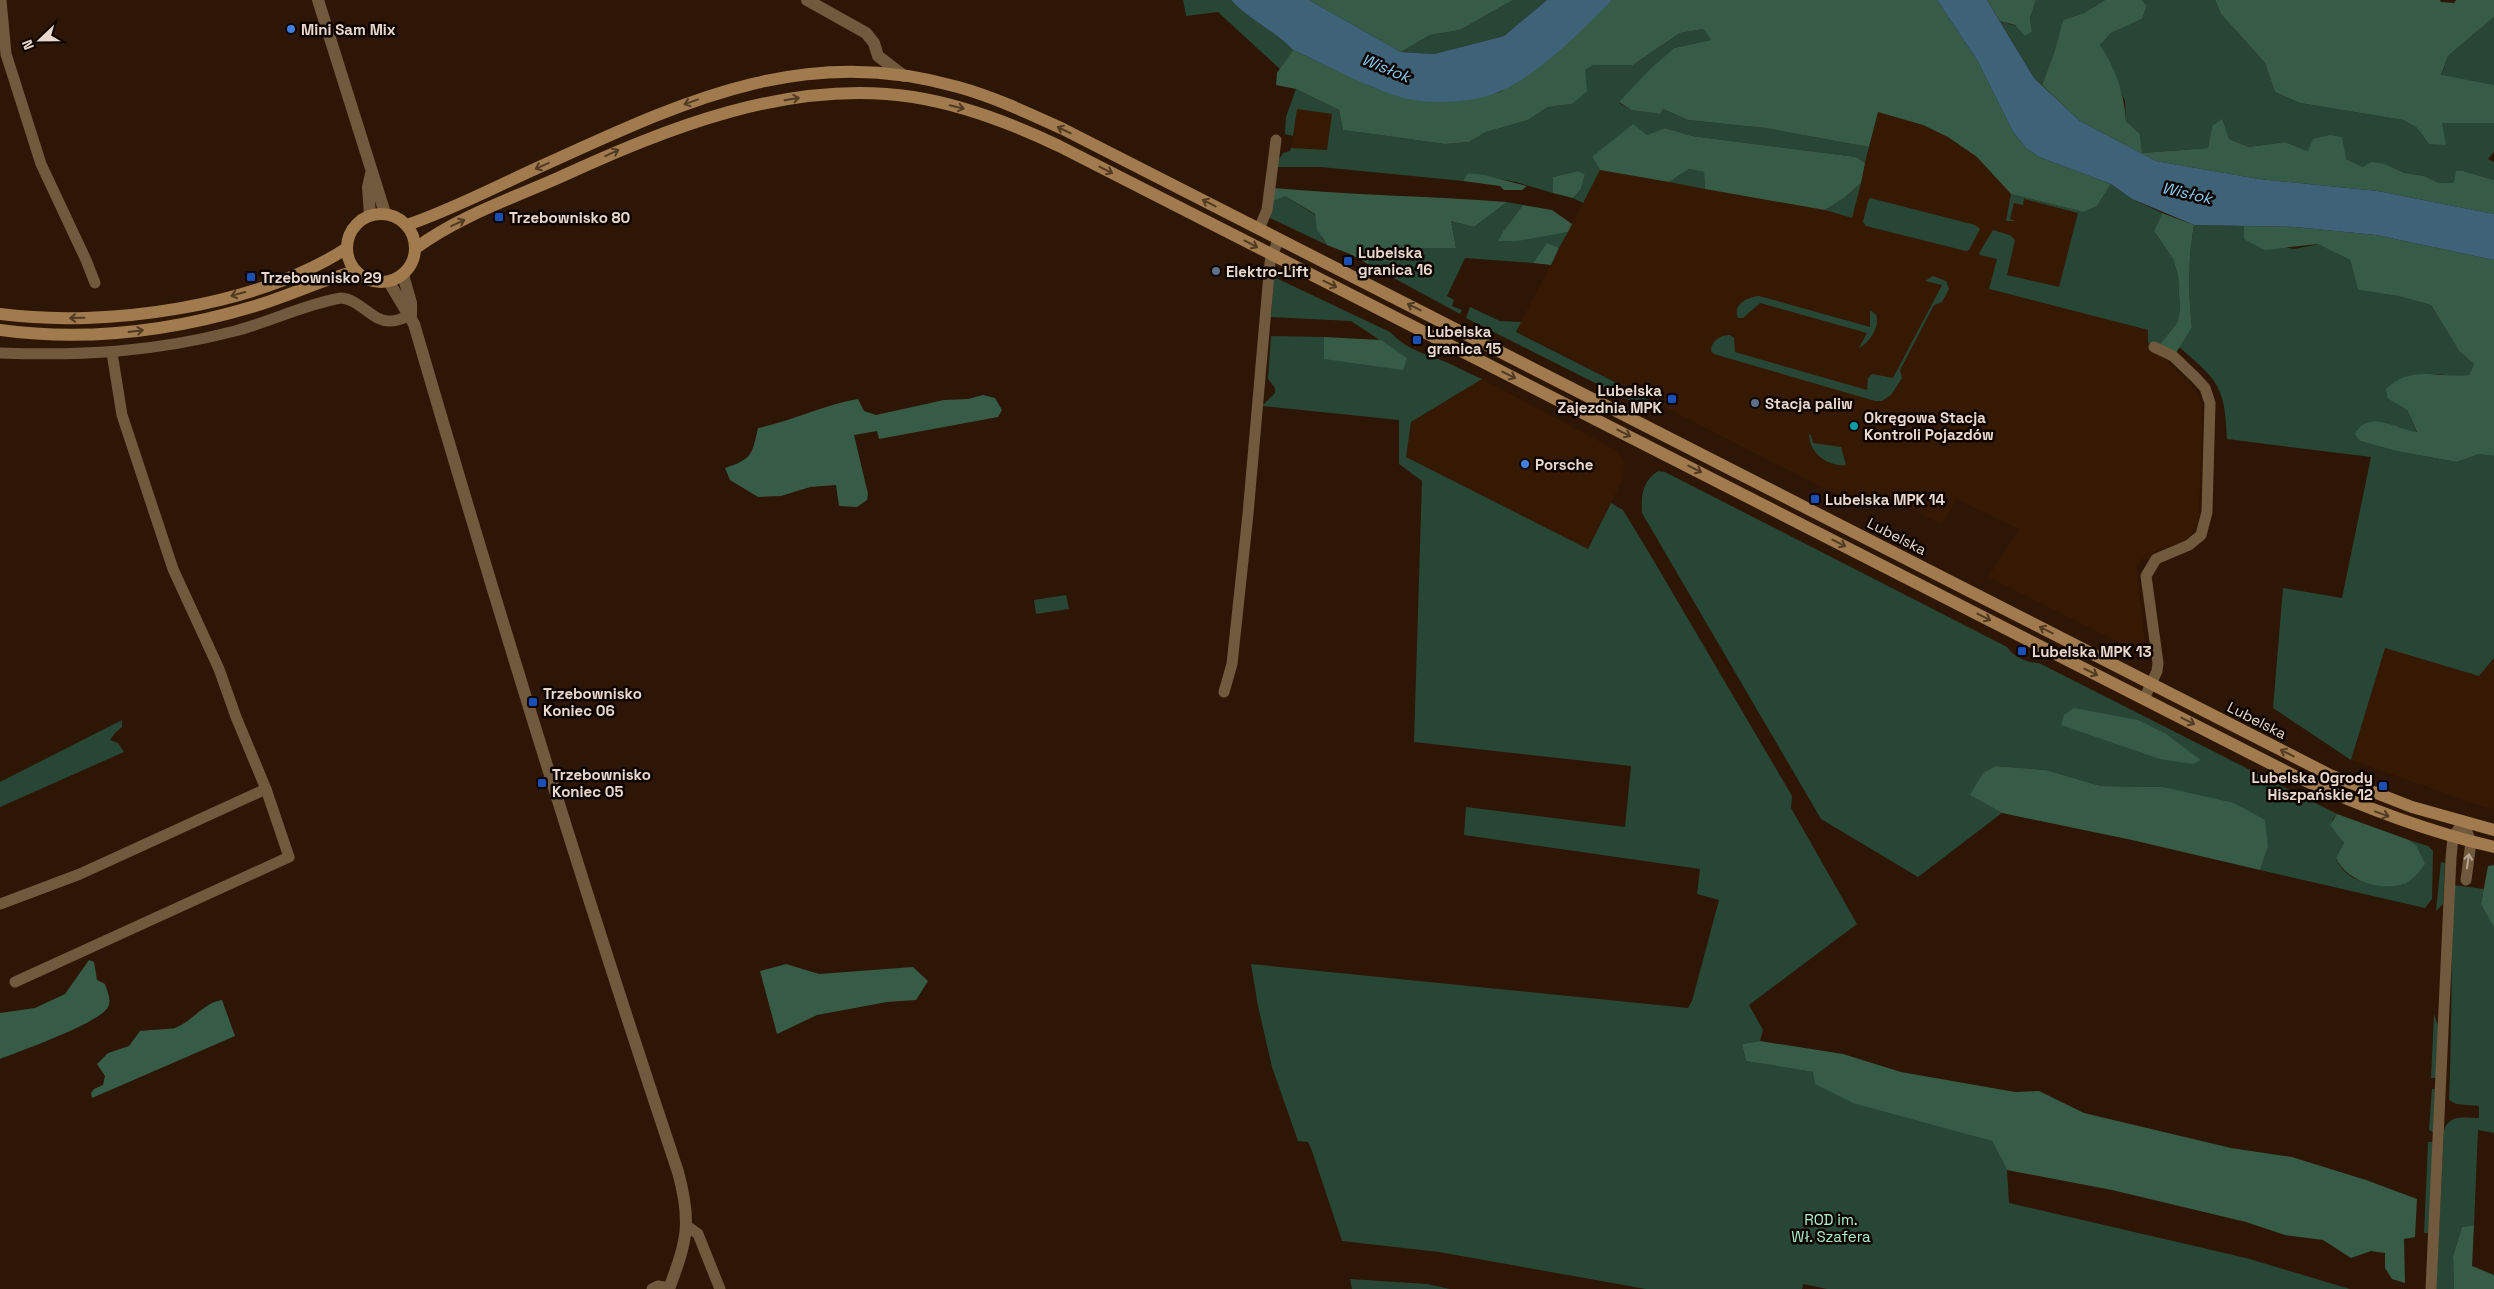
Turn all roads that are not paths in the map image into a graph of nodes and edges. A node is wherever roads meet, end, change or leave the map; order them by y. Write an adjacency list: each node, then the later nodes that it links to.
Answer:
1 (1, 0): 21 (street)
2 (318, 0): 10 (street)
3 (806, 0): 4 (street)
4 (878, 56): 5 (street); 6 (street)
5 (864, 73): 6 (main road, Lubelska); 7 (main road, Lubelska)
6 (904, 76): 14 (main road, Lubelska, one-way to 6)
7 (738, 86): 8 (main road); 13 (main road, Lubelska, one-way to 13)
8 (744, 108): 16 (main road, one-way to 8); 17 (main road, one-way to 17)
9 (1276, 140): 14 (street)
10 (370, 174): 11 (street); 12 (street)
11 (384, 214): 12 (main road); 13 (main road)
12 (370, 215): 15 (main road)
13 (407, 225): 16 (main road)
14 (1268, 233): 17 (street); 28 (main road, Lubelska, one-way to 14)
15 (347, 248): 18 (main road); 22 (main road, one-way to 22)
16 (416, 248): 19 (main road)
17 (1271, 254): 29 (street); 30 (main road, one-way to 30)
18 (356, 271): 20 (main road); 24 (main road, one-way to 18)
19 (404, 275): 20 (main road); 23 (street)
20 (389, 282): 23 (street)
21 (95, 283)
22 (0, 314)
23 (411, 315): 27 (street); 40 (street)
24 (0, 330)
25 (2154, 347): 28 (street)
26 (0, 353): 27 (street)
27 (112, 353): 31 (street)
28 (2152, 684): 30 (street); 32 (main road, Lubelska, one-way to 28)
29 (1224, 692)
30 (2144, 699): 34 (main road, one-way to 34)
31 (266, 789): 38 (street); 39 (street)
32 (2463, 822): 33 (main road, Lubelska); 34 (street); 35 (street)
33 (2494, 830)
34 (2453, 837): 35 (main road); 44 (street)
35 (2471, 842): 36 (main road); 37 (street, one-way to 35)
36 (2494, 847)
37 (2466, 880)
38 (0, 904)
39 (15, 982)
40 (688, 1226): 42 (street); 43 (street)
41 (652, 1289): 42 (street)
42 (669, 1289)
43 (720, 1289)
44 (2431, 1289)

